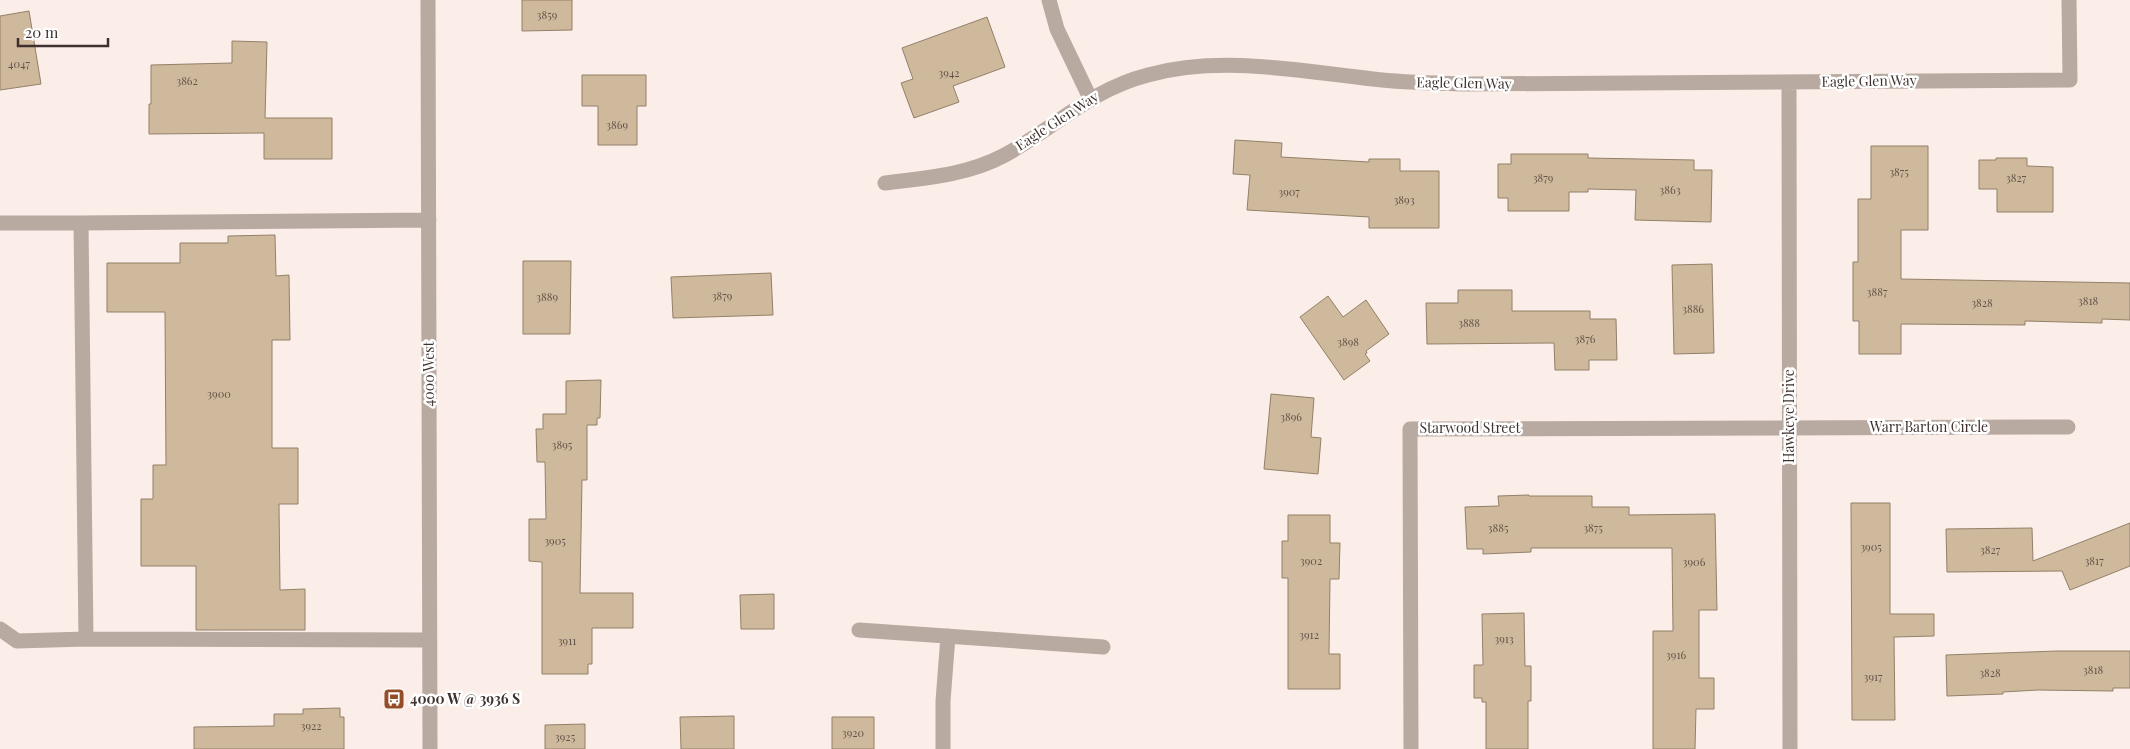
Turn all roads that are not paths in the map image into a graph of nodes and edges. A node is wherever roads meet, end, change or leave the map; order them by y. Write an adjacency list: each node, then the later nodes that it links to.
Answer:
1 (428, 0): 7 (street, 4000 West)
2 (1049, 0): 5 (street)
3 (2069, 0): 4 (street, Eagle Glen Way)
4 (1789, 82): 5 (street, Eagle Glen Way); 10 (street, Hawkeye Drive)
5 (1090, 98): 6 (street, Eagle Glen Way)
6 (886, 183)
7 (429, 220): 9 (street); 16 (street, 4000 West)
8 (0, 223): 9 (street)
9 (81, 223): 15 (street)
10 (1789, 427): 11 (street, Warr Barton Circle); 20 (street, Starwood Street); 21 (street, Hawkeye Drive)
11 (2068, 427)
12 (0, 629): 15 (street)
13 (859, 630): 14 (street)
14 (948, 636): 17 (street); 19 (street)
15 (86, 639): 16 (street)
16 (430, 640): 18 (street, 4000 West)
17 (1103, 647)
18 (430, 749)
19 (943, 749)
20 (1411, 749)
21 (1790, 749)

